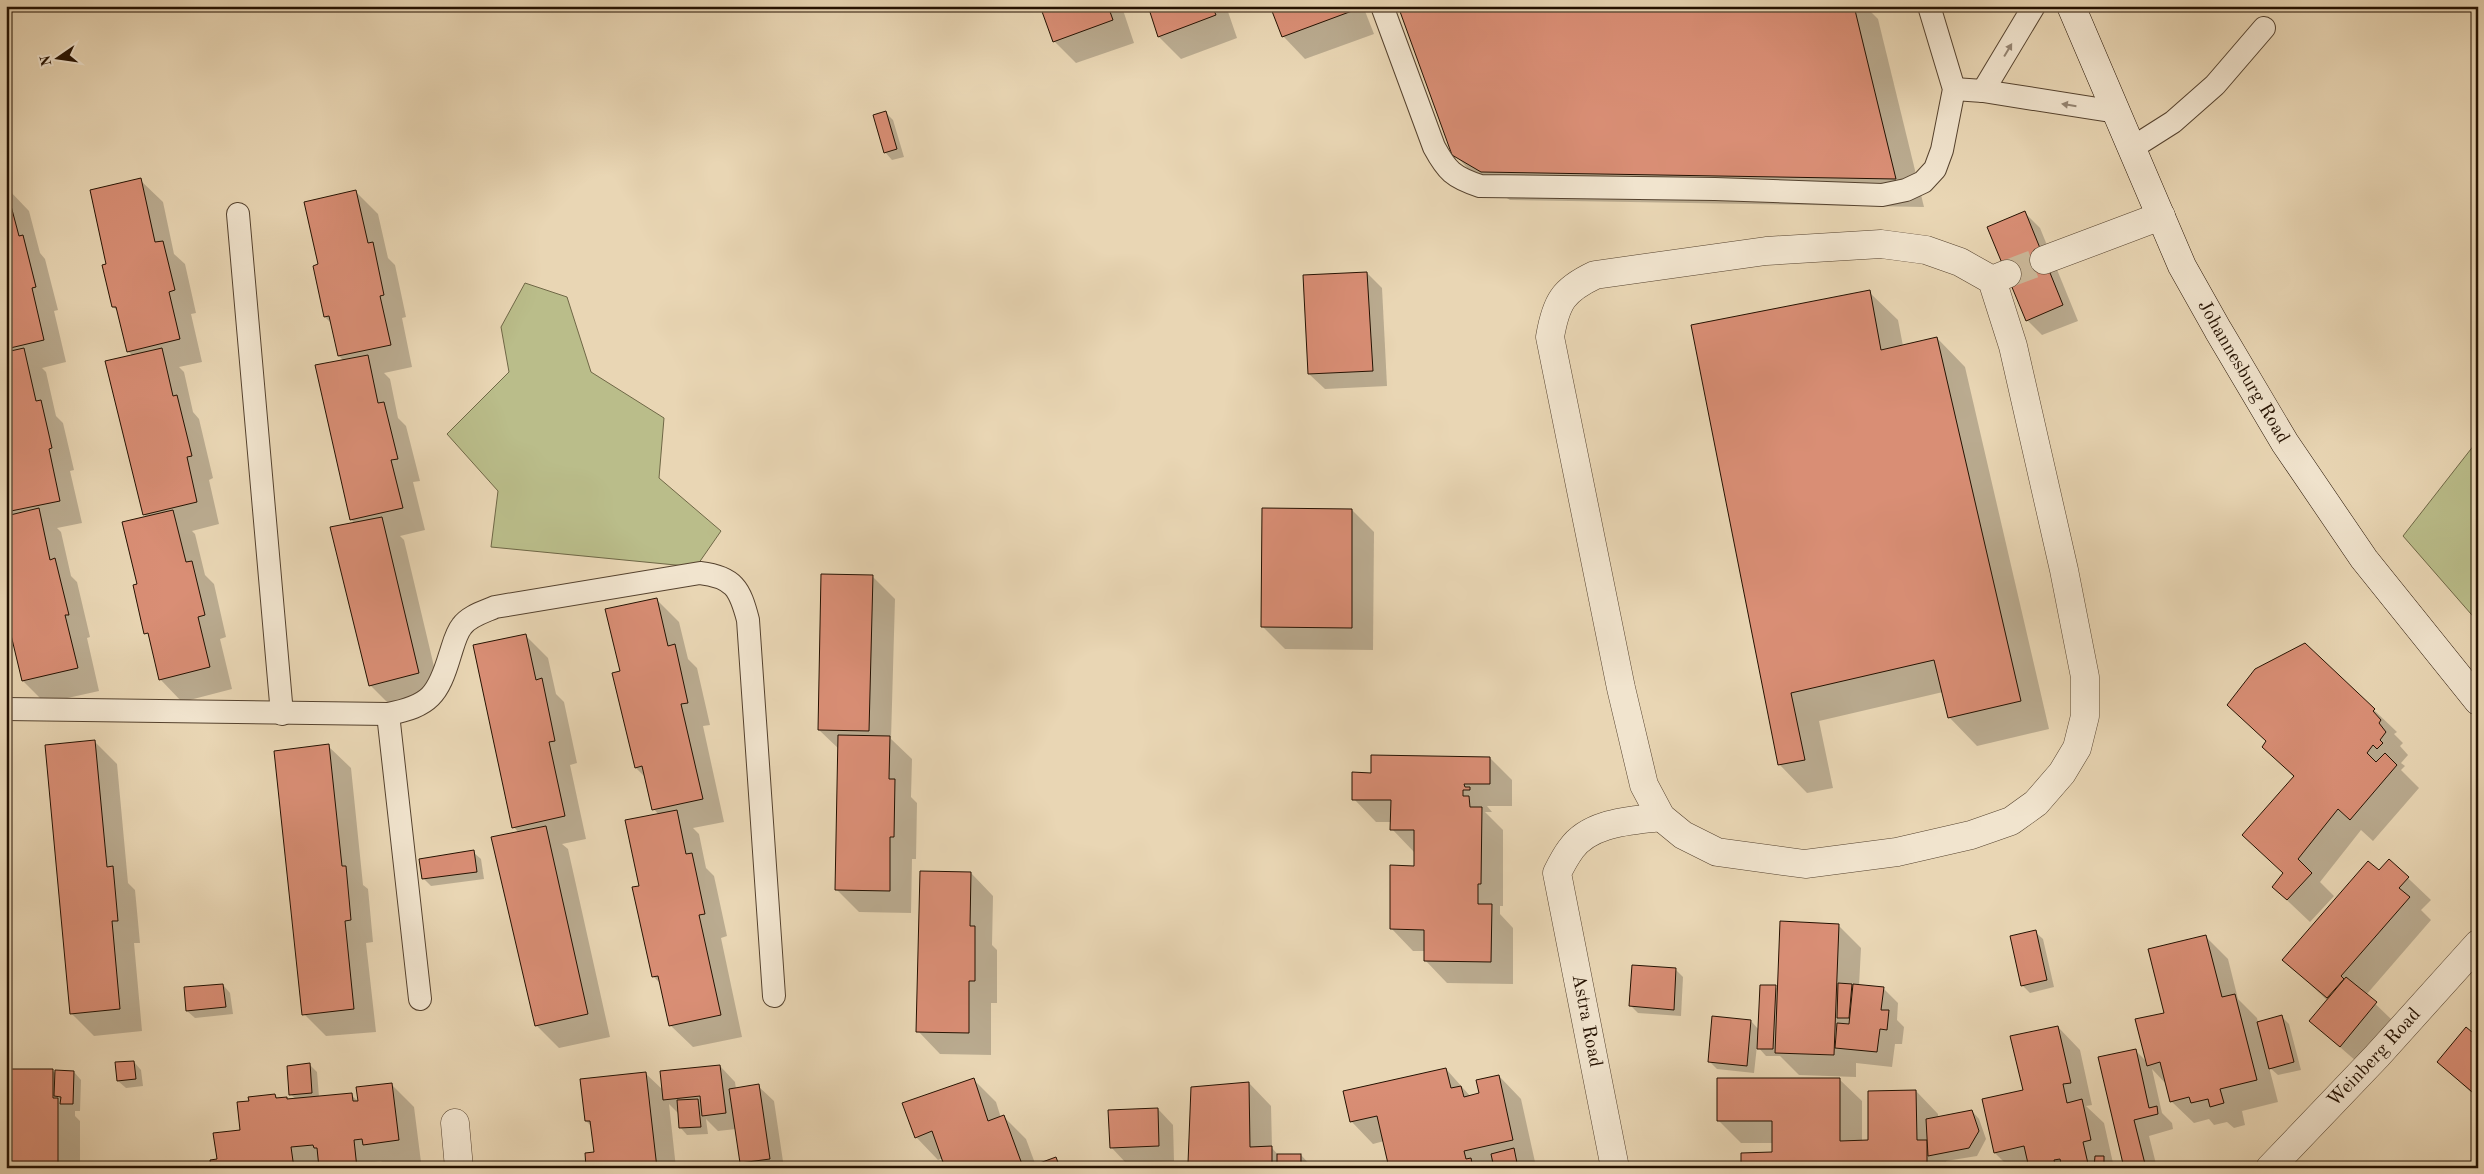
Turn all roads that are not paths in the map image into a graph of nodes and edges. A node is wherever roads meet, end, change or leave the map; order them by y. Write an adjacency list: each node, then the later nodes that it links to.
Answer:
1 (1382, 6): 6 (lane)
2 (1929, 6): 6 (lane)
3 (2034, 6): 7 (lane, one-way to 3)
4 (2071, 6): 8 (street, Johannesburg Road)
5 (2264, 28): 9 (lane)
6 (1954, 89): 7 (lane)
7 (1983, 91): 8 (lane, one-way to 7)
8 (2117, 112): 9 (street, Johannesburg Road)
9 (2132, 148): 11 (street, Johannesburg Road)
10 (238, 214): 15 (lane)
11 (2161, 216): 12 (street); 13 (street, Johannesburg Road)
12 (2044, 260)
13 (2478, 701)
14 (6, 710): 15 (lane)
15 (282, 714): 16 (lane)
16 (388, 714): 19 (lane); 20 (lane)
17 (1661, 817): 17 (street); 23 (street, Astra Road)
18 (2478, 944): 24 (street, Weinberg Road)
19 (774, 996)
20 (420, 999)
21 (455, 1123): 22 (street)
22 (459, 1168)
23 (1615, 1168)
24 (2270, 1168)

